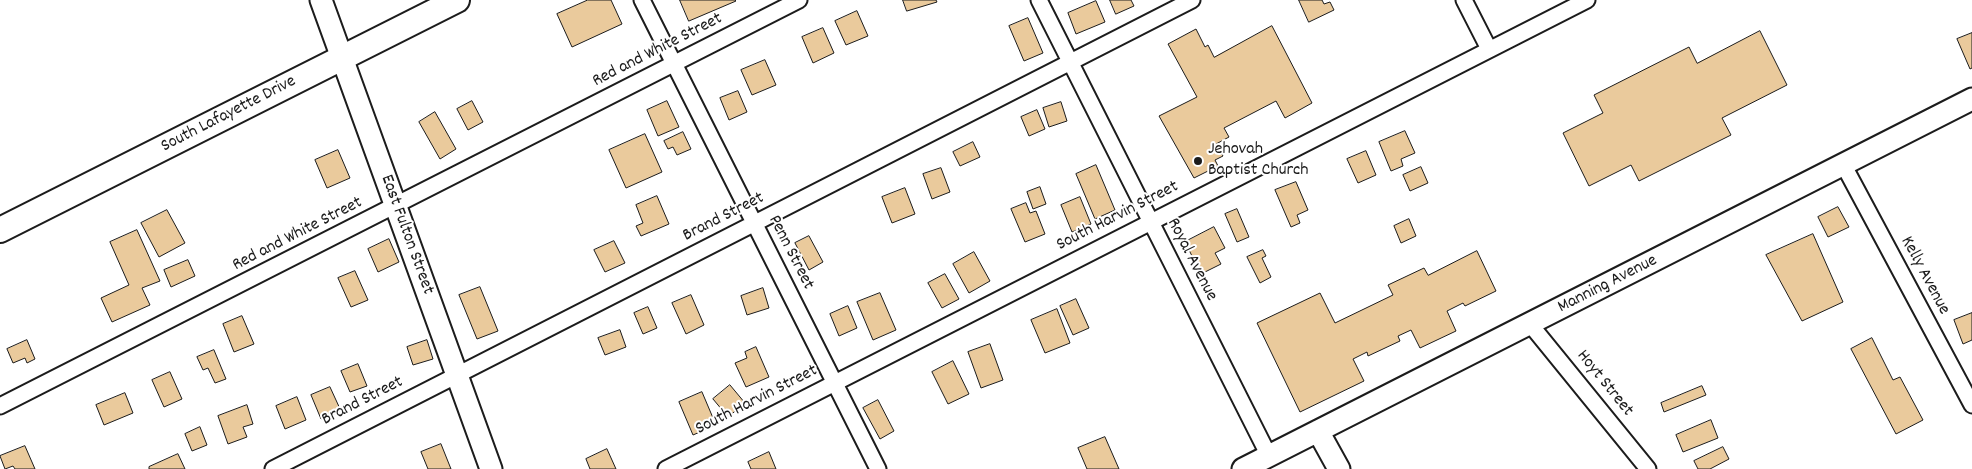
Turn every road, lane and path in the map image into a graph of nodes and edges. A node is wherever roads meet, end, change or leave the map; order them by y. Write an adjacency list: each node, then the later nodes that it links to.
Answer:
1 (321, 0): 10 (main road, East Fulton Street)
2 (457, 0): 10 (main road, South Lafayette Drive)
3 (642, 0): 12 (street, Penn Street)
4 (799, 0): 12 (street, Red and White Street)
5 (1039, 0): 11 (street, Royal Avenue)
6 (1192, 0): 11 (street, Brand Street)
7 (1464, 0): 9 (street)
8 (1587, 0): 9 (street, South Harvin Street)
9 (1490, 49): 16 (street, South Harvin Street)
10 (342, 58): 15 (main road, East Fulton Street); 18 (main road, South Lafayette Drive)
11 (1070, 62): 16 (street, Royal Avenue); 17 (street, Brand Street)
12 (674, 64): 15 (street, Red and White Street); 17 (street, Penn Street)
13 (1972, 99): 14 (main road, Manning Avenue)
14 (1844, 164): 19 (main road, Manning Avenue); 22 (street, Kelly Avenue)
15 (396, 205): 20 (main road, East Fulton Street); 23 (street, Red and White Street)
16 (1150, 222): 21 (street, South Harvin Street); 25 (street, Royal Avenue)
17 (754, 223): 20 (street, Brand Street); 21 (street, Penn Street)
18 (0, 230)
19 (1530, 324): 24 (main road, Manning Avenue); 32 (street, Hoyt Street)
20 (457, 376): 26 (street, Brand Street); 27 (main road, East Fulton Street)
21 (834, 383): 28 (street, South Harvin Street); 29 (street, Penn Street)
22 (1972, 405)
23 (0, 406)
24 (1318, 431): 25 (main road, Manning Avenue); 31 (main road)
25 (1269, 456): 30 (main road, Manning Avenue)
26 (273, 469)
27 (492, 469)
28 (666, 469)
29 (878, 469)
30 (1243, 469)
31 (1339, 469)
32 (1648, 469)

